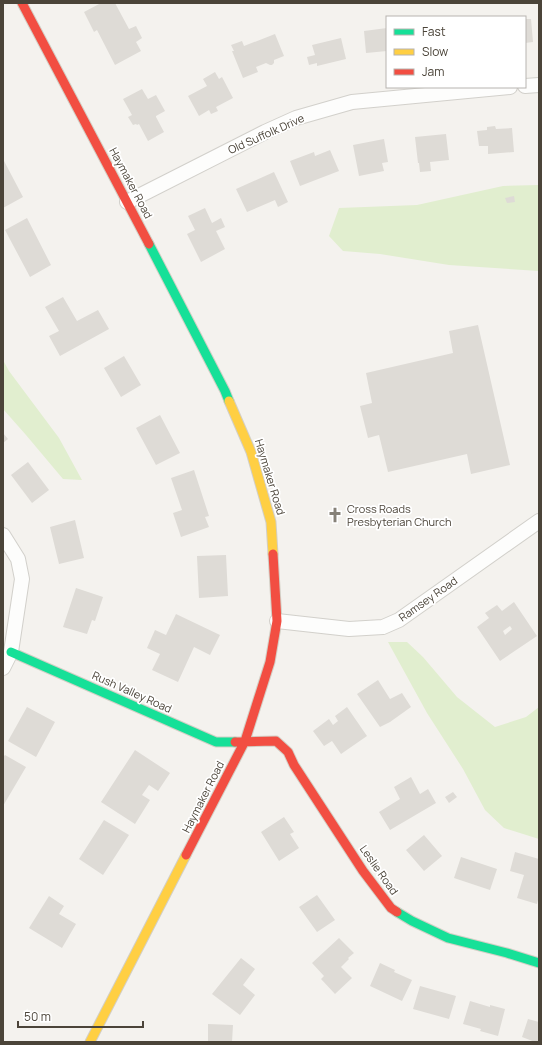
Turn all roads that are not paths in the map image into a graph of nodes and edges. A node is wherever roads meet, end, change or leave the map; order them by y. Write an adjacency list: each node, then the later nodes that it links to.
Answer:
1 (22, 3): 5 (main road, Haymaker Road)
2 (539, 85): 3 (street)
3 (526, 86)
4 (499, 88): 5 (street, Old Suffolk Drive)
5 (128, 202): 8 (main road, Haymaker Road)
6 (539, 521): 8 (street, Ramsey Road)
7 (3, 535): 9 (street)
8 (278, 620): 11 (main road, Haymaker Road)
9 (11, 652): 10 (street); 11 (main road, Rush Valley Road)
10 (3, 668)
11 (245, 741): 12 (main road, Leslie Road); 13 (main road, Haymaker Road)
12 (539, 963)
13 (90, 1042)

